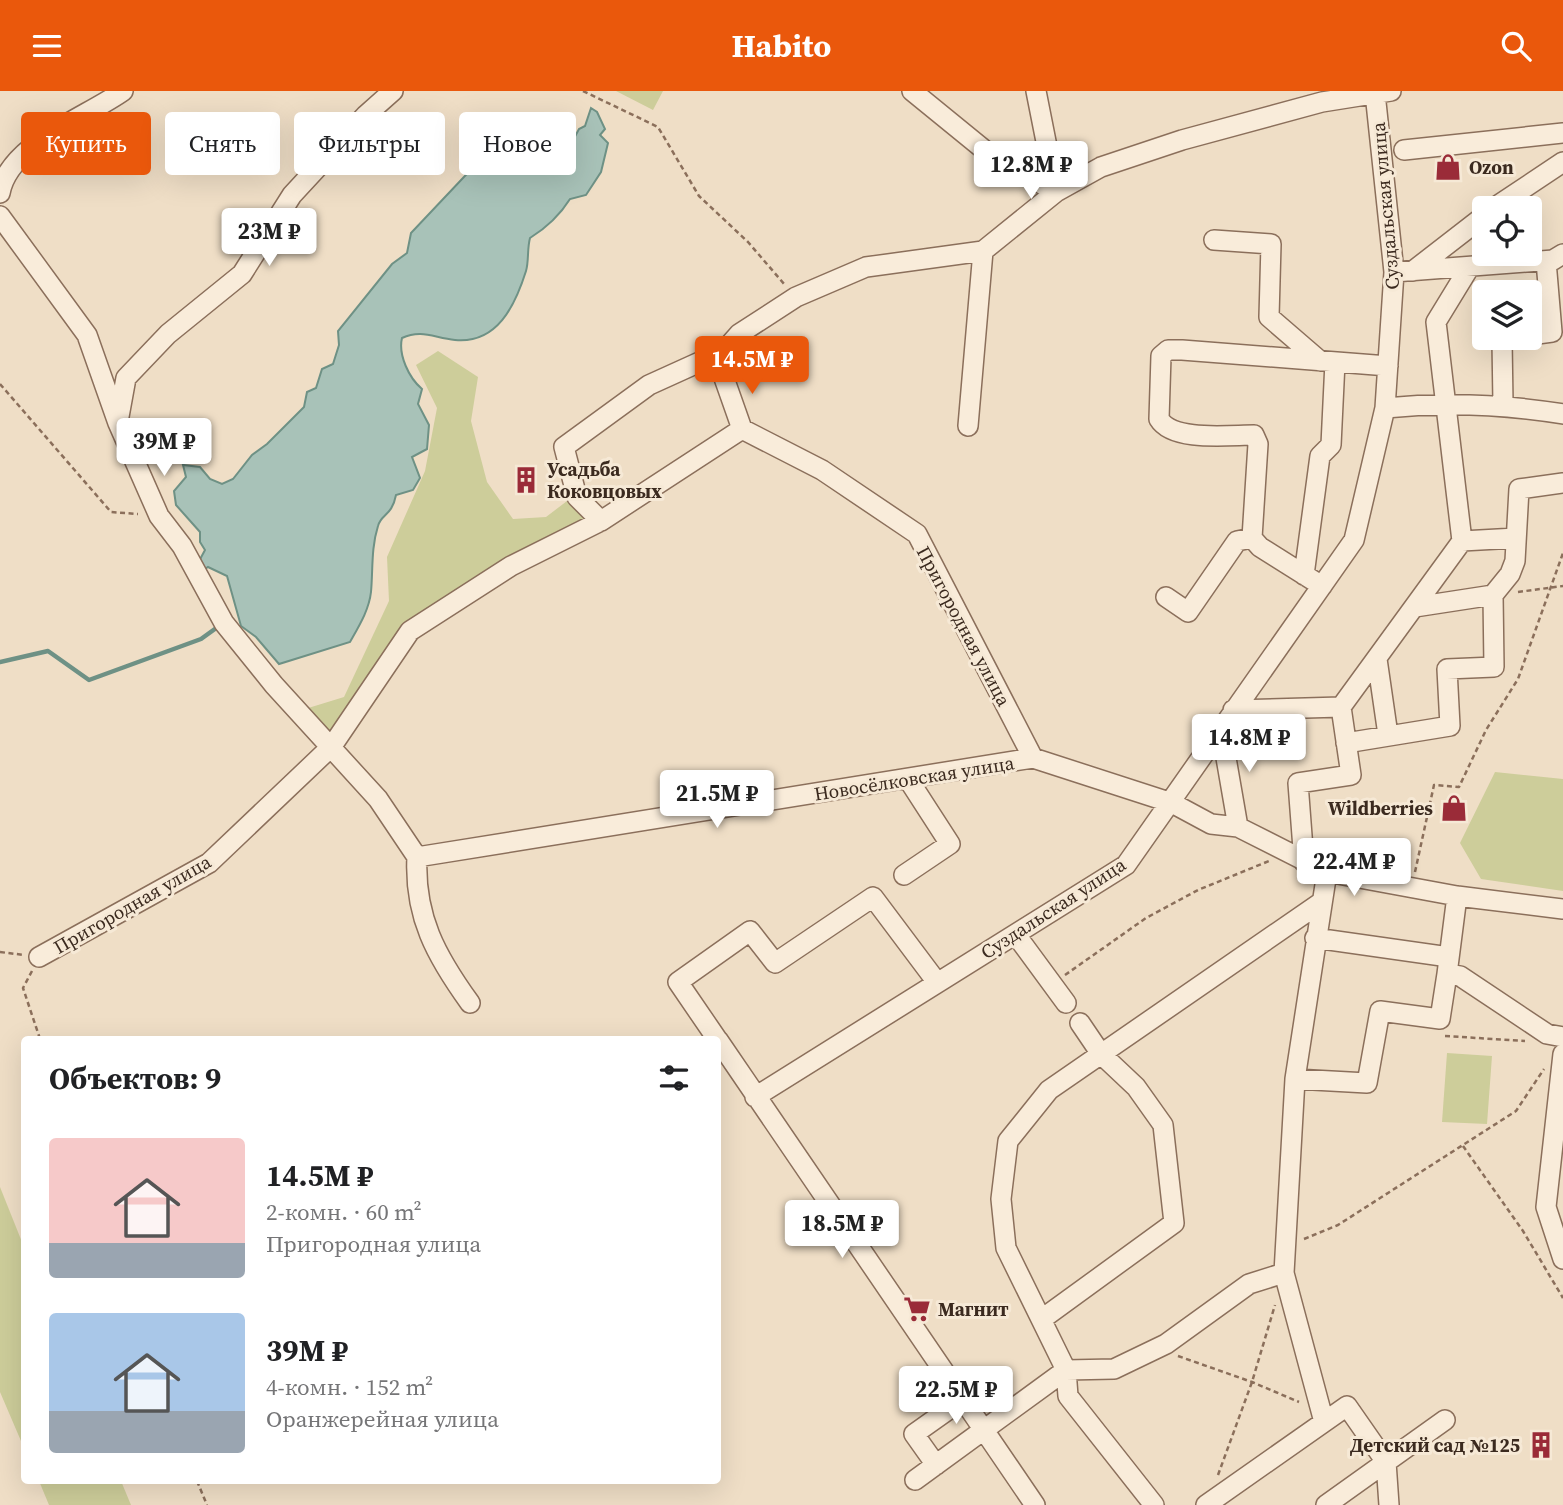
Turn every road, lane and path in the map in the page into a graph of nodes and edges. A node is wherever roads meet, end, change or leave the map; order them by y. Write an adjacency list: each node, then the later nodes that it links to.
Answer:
1 (123, 91): 11 (street)
2 (583, 91): 20 (path)
3 (912, 91): 10 (street)
4 (1036, 91): 10 (street)
5 (1383, 92): 10 (street); 19 (street, Суздальская улица)
6 (385, 94): 31 (street)
7 (1563, 133): 8 (street)
8 (1404, 150)
9 (1563, 162): 12 (street)
10 (1056, 192): 16 (street)
11 (0, 193)
12 (1512, 196)
13 (0, 216): 31 (street)
14 (1472, 224): 19 (street)
15 (1214, 240): 24 (street)
16 (983, 251): 20 (street); 32 (street)
17 (1554, 258): 18 (street); 21 (street)
18 (1469, 268): 19 (street); 27 (street)
19 (1403, 272): 25 (street, Суздальская улица)
20 (796, 297): 23 (street)
21 (1542, 333)
22 (1502, 350): 28 (street)
23 (724, 351): 33 (street); 36 (street)
24 (1328, 361): 25 (street); 37 (street); 41 (street)
25 (1388, 366): 29 (street, Суздальская улица)
26 (0, 384): 35 (path)
27 (1445, 402): 28 (street); 29 (street); 39 (street)
28 (1503, 404): 30 (street)
29 (1385, 408): 42 (street, Суздальская улица)
30 (1563, 414)
31 (118, 423): 35 (street)
32 (968, 426)
33 (742, 429): 36 (street, Пригородная улица); 55 (street, Пригородная улица)
34 (1563, 483): 38 (street)
35 (159, 516): 54 (street)
36 (601, 521): 54 (street, Пригородная улица)
37 (1252, 538): 41 (street); 46 (street)
38 (1516, 538): 39 (street); 45 (street)
39 (1462, 541): 47 (street)
40 (1563, 553): 44 (path)
41 (1304, 575): 42 (street)
42 (1322, 586): 50 (street, Суздальская улица)
43 (1563, 586): 44 (path)
44 (1552, 588): 45 (path); 63 (path)
45 (1493, 595): 47 (street); 52 (street)
46 (1166, 597)
47 (1415, 607): 48 (street)
48 (1377, 659): 49 (street); 52 (street)
49 (1341, 707): 50 (street); 53 (street)
50 (1233, 710): 51 (street, Суздальская улица)
51 (1220, 729): 57 (street, Суздальская улица); 58 (street)
52 (1388, 734): 53 (street)
53 (1346, 743): 60 (street)
54 (331, 746): 59 (street); 70 (street, Пригородная улица)
55 (1033, 758): 56 (street, Новосёлковская улица); 57 (street, Новосёлковская улица)
56 (908, 779): 59 (street, Новосёлковская улица); 62 (street)
57 (1172, 803): 58 (street, Новосёлковская улица); 67 (street, Суздальская улица)
58 (1238, 827): 60 (street, Новосёлковская улица)
59 (417, 857): 74 (street)
60 (1296, 858): 61 (street, Новосёлковская улица); 73 (path)
61 (1327, 872): 64 (street, Новосёлковская улица); 65 (street)
62 (904, 875)
63 (1414, 879)
64 (1457, 896): 66 (street, Новосёлковская улица); 71 (street)
65 (1320, 903): 68 (street); 83 (street)
66 (1563, 909)
67 (1016, 935): 72 (street, Суздальская улица); 73 (street)
68 (1315, 938): 71 (street); 85 (street)
69 (0, 952): 70 (path)
70 (39, 957): 77 (path)
71 (1448, 966): 80 (street); 85 (street)
72 (936, 981): 78 (street); 86 (street, Суздальская улица)
73 (1052, 985): 75 (street)
74 (470, 1003)
75 (1066, 1003)
76 (1080, 1023): 83 (street)
77 (39, 1036)
78 (714, 1036)
79 (1442, 1036): 81 (path)
80 (1563, 1037)
81 (1532, 1042)
82 (721, 1046): 86 (street)
83 (1101, 1054): 93 (street); 93 (street)
84 (1556, 1057): 87 (path); 89 (street)
85 (1295, 1079): 88 (street)
86 (755, 1097): 97 (street)
87 (1463, 1146): 88 (path); 91 (path)
88 (1285, 1247): 90 (street)
89 (1563, 1259)
90 (1284, 1273): 94 (street); 98 (street)
91 (1563, 1298)
92 (1276, 1300): 96 (path)
93 (1042, 1319): 95 (street)
94 (1157, 1349): 95 (street); 96 (path)
95 (1066, 1370): 100 (street); 107 (street)
96 (1252, 1381): 98 (path); 108 (path)
97 (962, 1400): 100 (street); 102 (street)
98 (1323, 1417): 101 (street); 108 (street)
99 (1445, 1420): 101 (street)
100 (983, 1430): 102 (street); 106 (street)
101 (1386, 1462): 109 (street); 110 (street)
102 (936, 1465): 103 (street)
103 (915, 1480)
104 (198, 1484): 105 (path)
105 (207, 1505)
106 (1035, 1505)
107 (1154, 1505)
108 (1207, 1505)
109 (1326, 1505)
110 (1389, 1505)

